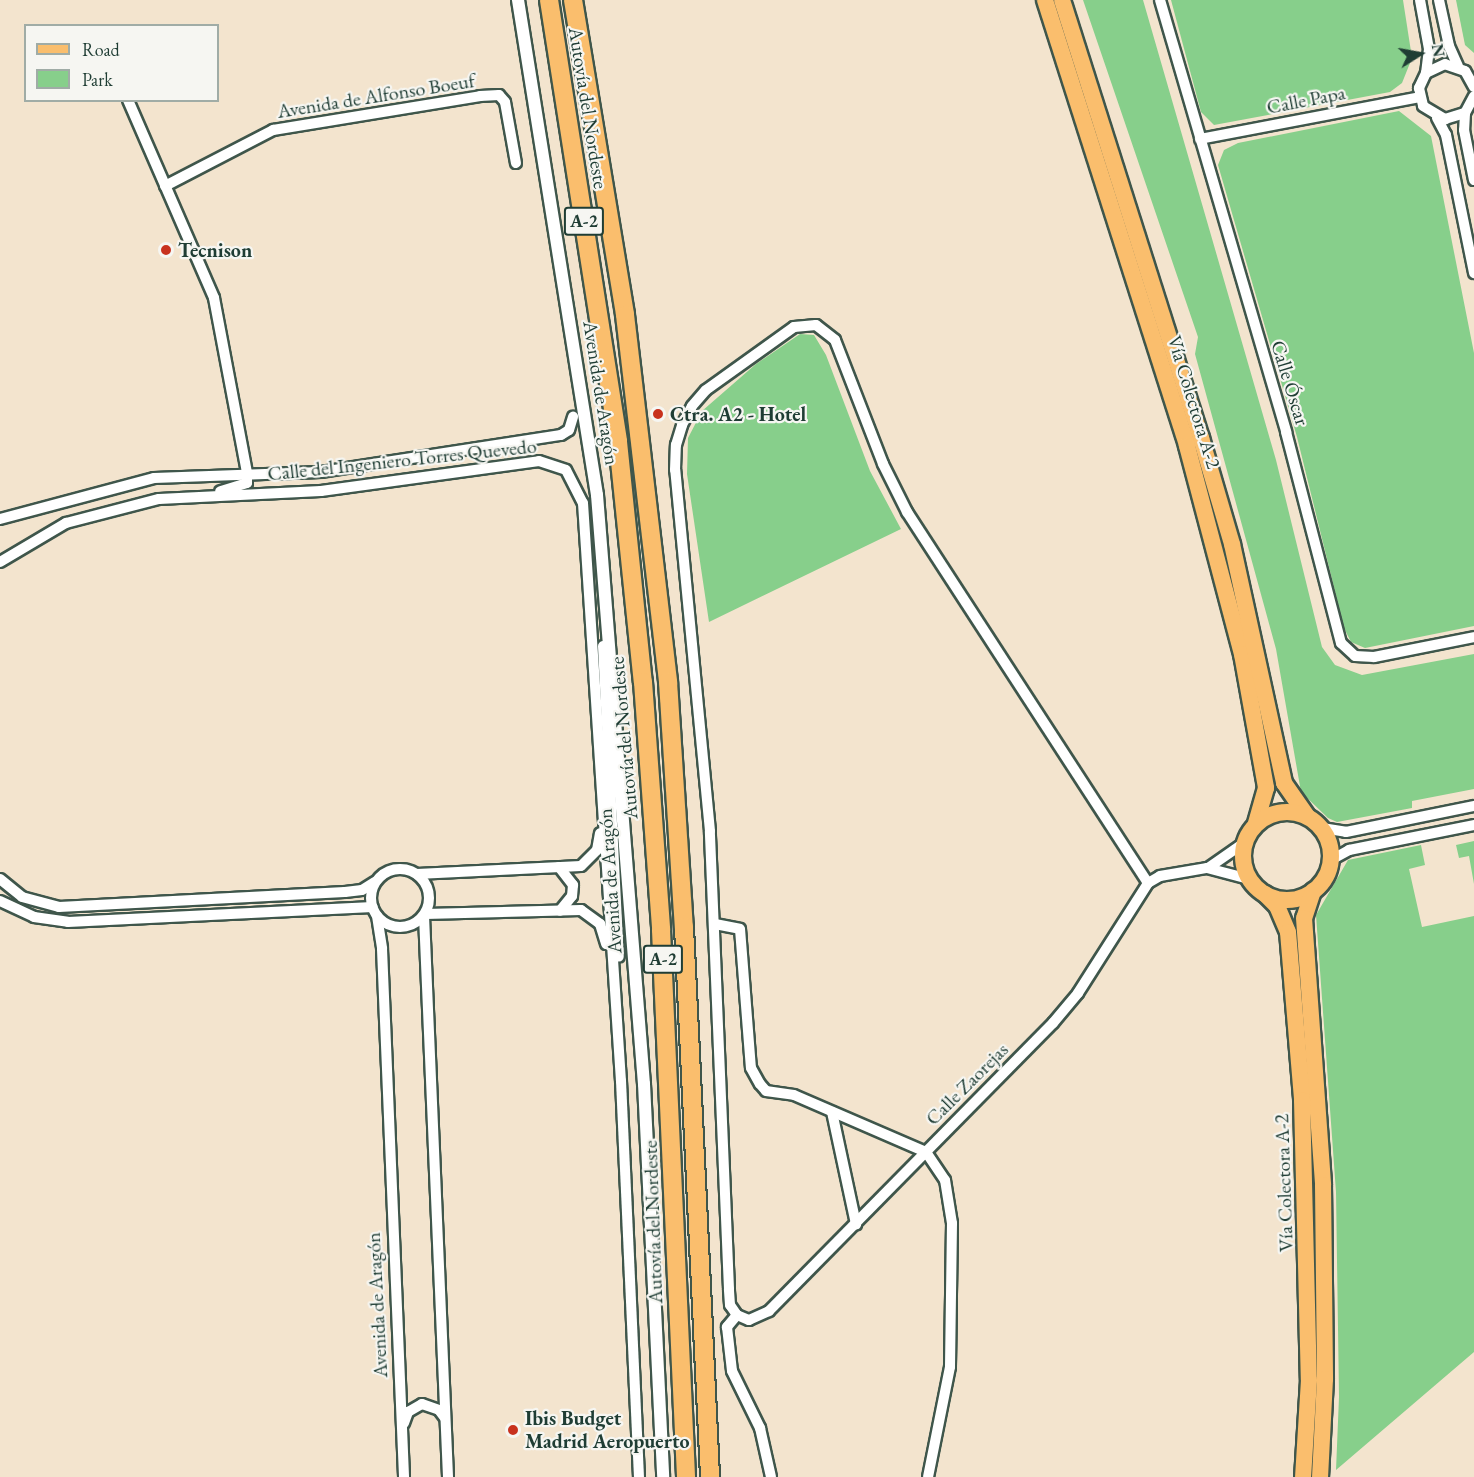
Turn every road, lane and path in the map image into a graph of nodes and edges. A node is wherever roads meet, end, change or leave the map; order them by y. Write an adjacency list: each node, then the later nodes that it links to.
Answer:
1 (518, 0): 24 (street, Avenida de Aragón)
2 (549, 0): 63 (highway, Autovía del Nordeste / A-2)
3 (573, 0): 64 (highway, Autovía del Nordeste / A-2)
4 (1045, 0): 32 (main road, Vía Colectora A-2)
5 (1062, 0): 31 (main road, Vía Colectora A-2)
6 (1160, 0): 17 (street, Calle Óscar)
7 (1420, 0): 10 (street)
8 (1439, 0): 9 (street)
9 (1458, 66): 10 (street); 11 (street)
10 (1426, 73): 13 (street)
11 (1474, 86)
12 (1474, 96): 15 (street)
13 (1420, 97): 16 (street); 17 (street, Calle Papa)
14 (129, 102): 20 (street)
15 (1465, 113): 16 (street); 19 (street)
16 (1437, 118): 21 (street)
17 (1200, 139): 28 (street, Calle Óscar)
18 (516, 163): 20 (street, Avenida de Alfonso Boeuf)
19 (1474, 180)
20 (165, 186): 23 (street)
21 (1474, 273)
22 (573, 417): 23 (street, Calle del Ingeniero Torres Quevedo)
23 (247, 473): 25 (street); 26 (street, Calle del Ingeniero Torres Quevedo)
24 (597, 495): 52 (street); 62 (street, Avenida de Aragón)
25 (201, 496): 27 (street, Calle del Ingeniero Torres Quevedo); 30 (street, Calle del Ingeniero Torres Quevedo)
26 (0, 519)
27 (0, 562)
28 (1474, 637)
29 (1474, 806): 34 (street)
30 (603, 812): 37 (street); 51 (street)
31 (1306, 816): 32 (main road); 34 (main road)
32 (1256, 823): 35 (main road)
33 (1474, 825): 36 (street)
34 (1322, 828): 36 (main road)
35 (1244, 843): 38 (street); 41 (main road)
36 (1331, 860): 44 (main road)
37 (559, 867): 39 (street); 48 (street)
38 (1208, 868): 41 (street); 43 (street)
39 (417, 874): 42 (street); 49 (street)
40 (0, 879): 42 (street)
41 (1249, 879): 45 (main road)
42 (375, 882): 47 (street)
43 (1149, 883): 50 (street); 54 (street, Calle Zaorejas)
44 (1314, 891): 45 (main road); 68 (main road, Vía Colectora A-2)
45 (1265, 894): 67 (main road, Vía Colectora A-2)
46 (0, 901): 47 (street)
47 (375, 911): 49 (street); 58 (street, Avenida de Aragón)
48 (560, 911): 49 (street); 51 (street)
49 (424, 915): 57 (street)
50 (715, 924): 53 (street); 56 (street)
51 (616, 1002): 52 (street)
52 (621, 1081): 61 (street)
53 (832, 1112): 54 (street); 55 (street)
54 (926, 1152): 55 (street, Calle Zaorejas); 66 (street)
55 (856, 1224): 56 (street, Calle Zaorejas)
56 (737, 1315): 65 (street)
57 (445, 1418): 58 (street); 60 (street)
58 (403, 1425): 59 (street, Avenida de Aragón)
59 (404, 1477)
60 (448, 1477)
61 (639, 1477)
62 (663, 1477)
63 (686, 1477)
64 (710, 1477)
65 (771, 1477)
66 (928, 1477)
67 (1303, 1477)
68 (1320, 1477)

